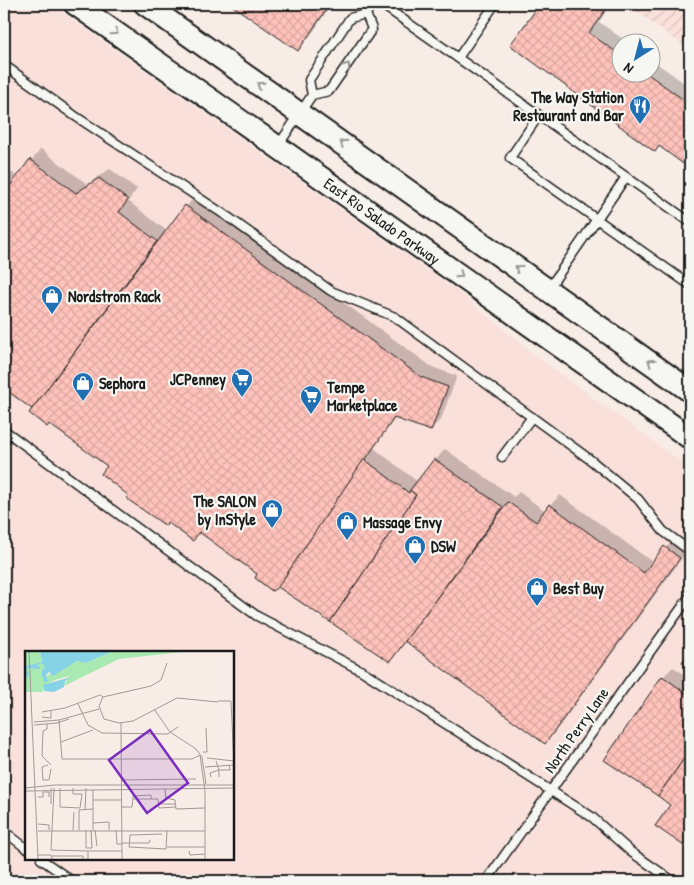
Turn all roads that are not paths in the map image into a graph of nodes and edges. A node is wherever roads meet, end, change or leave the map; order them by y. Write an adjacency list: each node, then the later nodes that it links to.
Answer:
1 (75, 4): 11 (main road, East Rio Salado Parkway, one-way to 11)
2 (145, 4): 9 (main road, one-way to 2)
3 (372, 4): 6 (lane)
4 (381, 4): 7 (lane)
5 (495, 4): 7 (lane)
6 (366, 14): 9 (lane); 9 (lane, one-way to 6)
7 (458, 58): 10 (lane)
8 (4, 65): 18 (lane)
9 (306, 104): 11 (lane); 16 (main road, one-way to 9)
10 (539, 114): 12 (lane); 13 (lane)
11 (278, 146): 20 (main road, East Rio Salado Parkway, one-way to 20)
12 (626, 177): 13 (lane); 14 (lane)
13 (597, 219): 15 (lane); 16 (lane)
14 (690, 222)
15 (690, 285)
16 (548, 289): 17 (main road, one-way to 16)
17 (690, 391)
18 (532, 417): 21 (lane); 22 (lane)
19 (4, 430): 24 (lane)
20 (690, 438)
21 (502, 457)
22 (690, 551)
23 (690, 596): 24 (lane, North Perry Lane)
24 (550, 792): 29 (lane, North Perry Lane); 30 (lane)
25 (4, 831): 26 (lane)
26 (25, 847)
27 (43, 860): 28 (lane)
28 (72, 881)
29 (486, 881)
30 (673, 881)

